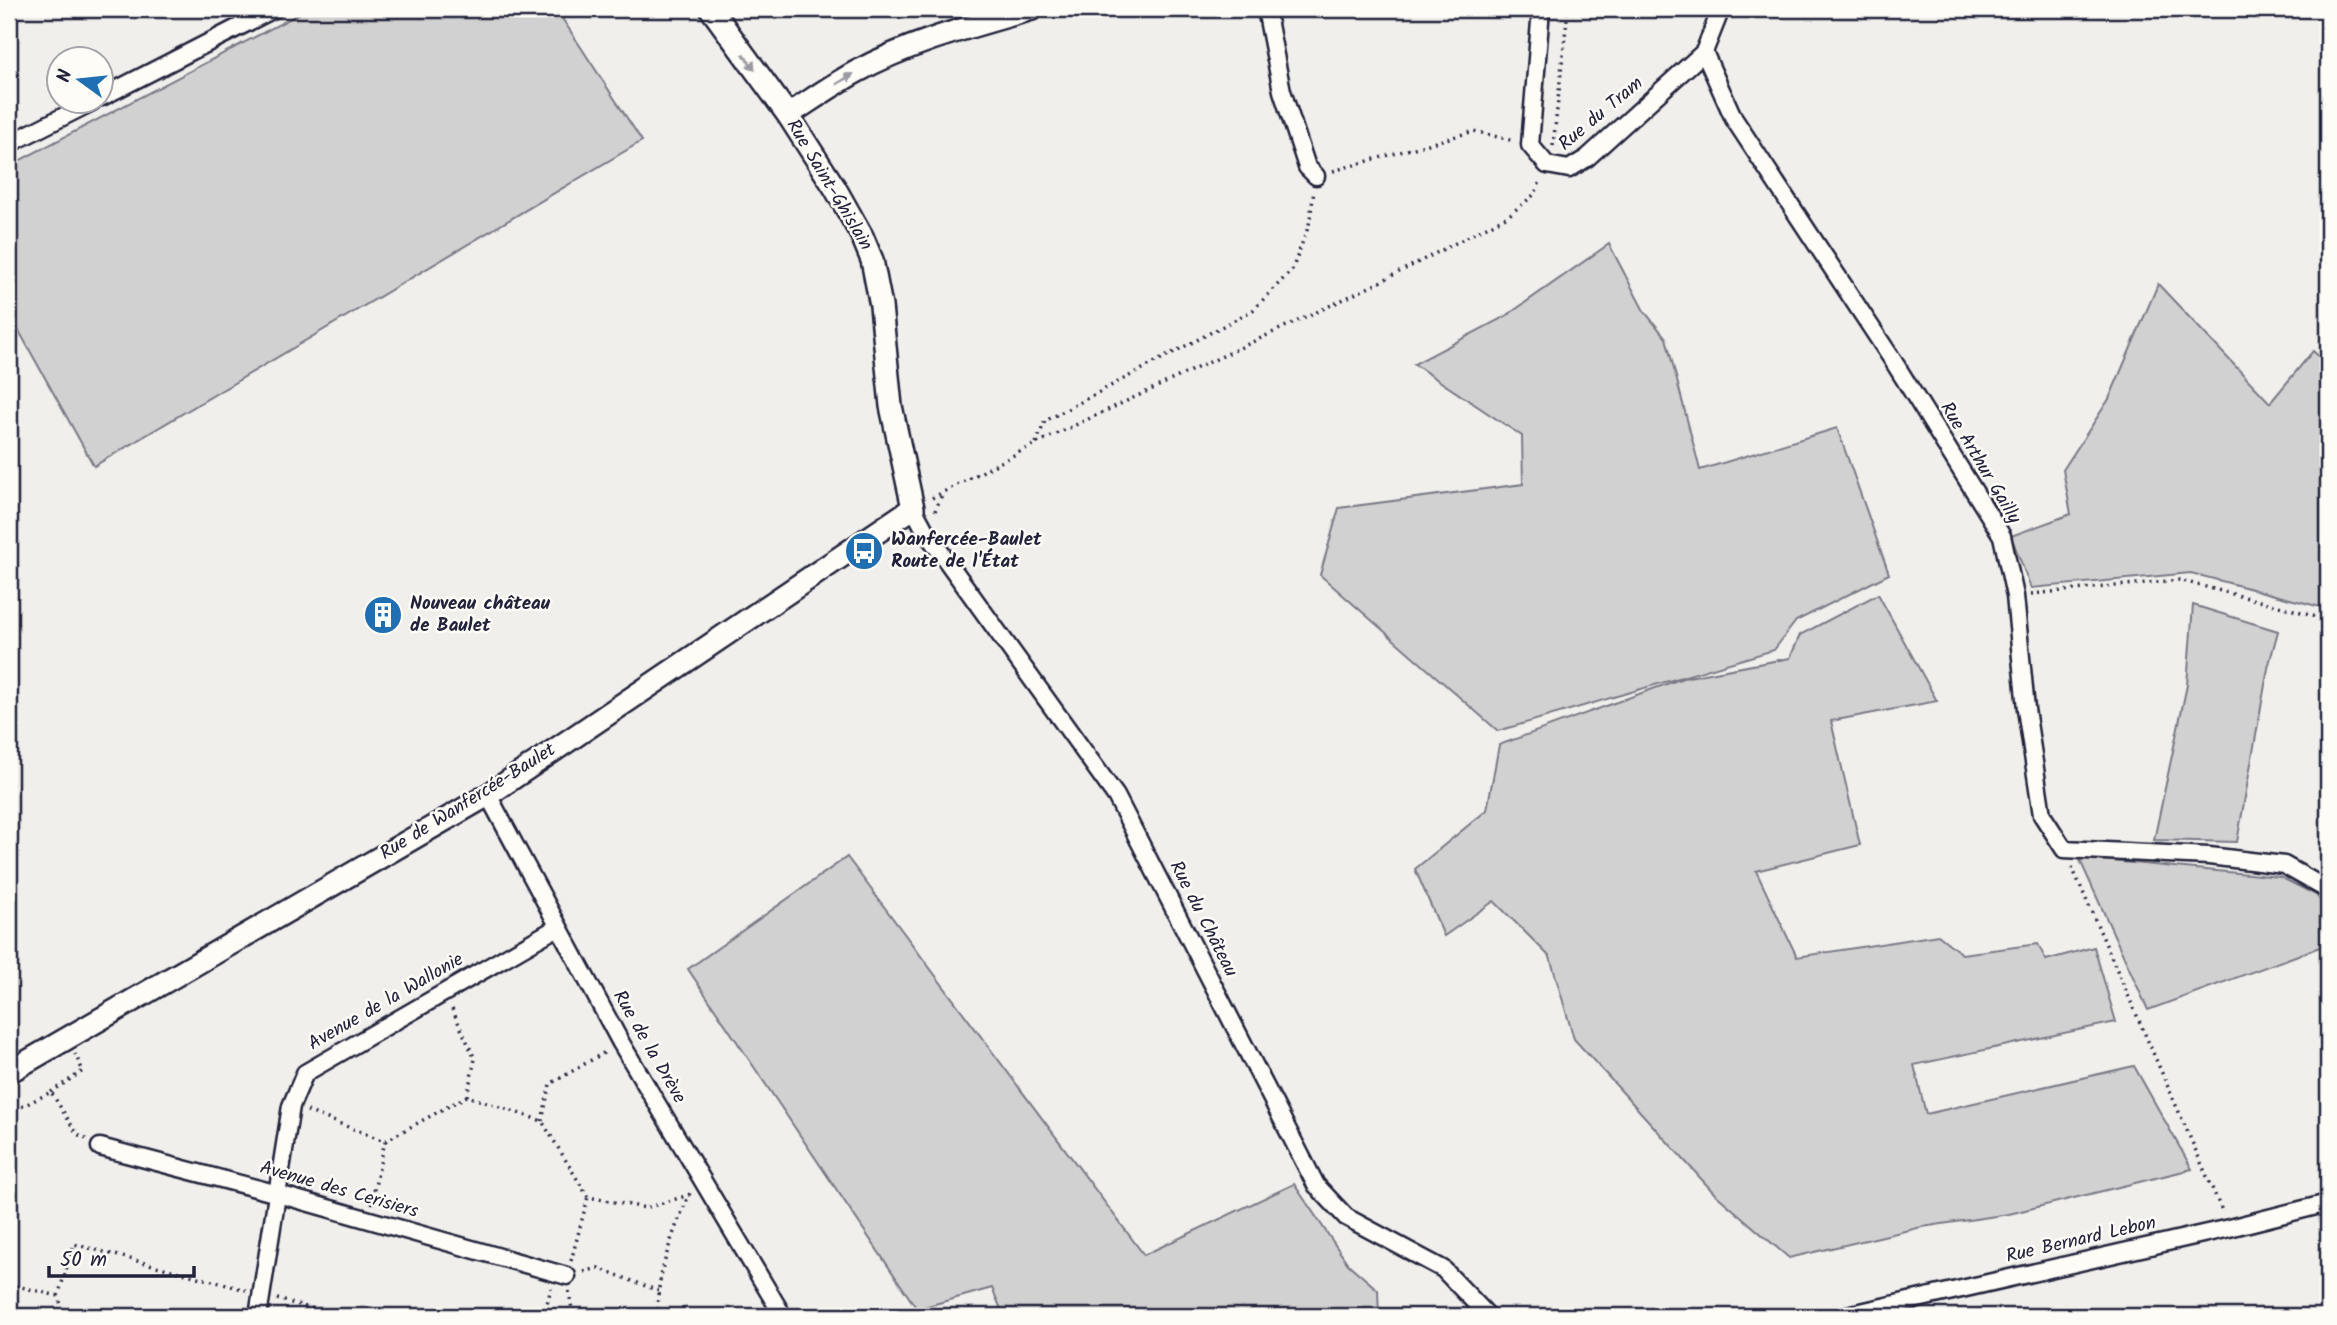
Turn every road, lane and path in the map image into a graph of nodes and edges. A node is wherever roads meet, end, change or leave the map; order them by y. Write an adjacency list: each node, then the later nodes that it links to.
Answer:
1 (274, 9): 9 (street)
2 (711, 9): 10 (main road, Rue Saint-Ghislain, one-way to 10)
3 (1032, 9): 10 (main road, one-way to 3)
4 (1266, 9): 15 (street)
5 (1541, 9): 13 (street, Rue du Tram)
6 (1568, 9): 14 (path)
7 (1721, 9): 8 (street)
8 (1704, 52): 14 (street, Rue du Tram); 18 (street, Rue Arthur Gailly)
9 (116, 90)
10 (788, 115): 17 (main road, Rue Saint-Ghislain)
11 (64, 116): 12 (street)
12 (9, 144)
13 (1530, 145): 14 (street, Rue du Tram); 15 (path)
14 (1547, 165): 16 (path)
15 (1315, 177): 16 (path)
16 (1035, 444): 17 (path)
17 (913, 508): 20 (main road, Rue de Wanfercée-Baulet); 47 (street, Rue du Château)
18 (2015, 596): 19 (path); 21 (street, Rue Arthur Gailly)
19 (2328, 619)
20 (488, 794): 23 (street, Rue de la Drève); 25 (main road, Rue de Wanfercée-Baulet)
21 (2064, 849): 22 (street); 41 (path)
22 (2328, 890)
23 (558, 927): 24 (street, Avenue de la Wallonie); 26 (street, Rue de la Drève)
24 (444, 993): 29 (path); 30 (street, Avenue de la Wallonie)
25 (67, 1038): 27 (main road, Rue de Wanfercée-Baulet); 28 (path)
26 (621, 1043): 32 (path); 35 (street, Rue de la Drève)
27 (9, 1072)
28 (51, 1093): 31 (path); 34 (path)
29 (467, 1096): 32 (path); 33 (path)
30 (292, 1106): 33 (path); 36 (street, Avenue de la Wallonie)
31 (9, 1113)
32 (542, 1121): 38 (path)
33 (385, 1141): 40 (path)
34 (100, 1147): 36 (street, Avenue des Cerisiers)
35 (699, 1176): 37 (path); 54 (street, Rue de la Drève)
36 (278, 1194): 40 (street, Avenue des Cerisiers); 45 (street, Avenue de la Wallonie)
37 (689, 1195): 38 (path); 44 (path)
38 (588, 1197): 42 (path)
39 (2328, 1203): 41 (street, Rue Bernard Lebon)
40 (367, 1219): 42 (street, Avenue des Cerisiers)
41 (2229, 1228): 55 (street, Rue Bernard Lebon)
42 (567, 1276): 44 (path); 51 (path); 52 (path)
43 (9, 1284): 46 (path)
44 (659, 1291): 53 (path)
45 (261, 1294): 46 (path); 49 (street, Avenue de la Wallonie); 50 (path)
46 (58, 1296): 48 (path)
47 (1487, 1314)
48 (65, 1316)
49 (258, 1316)
50 (338, 1316)
51 (544, 1316)
52 (573, 1316)
53 (657, 1316)
54 (783, 1316)
55 (1843, 1316)

